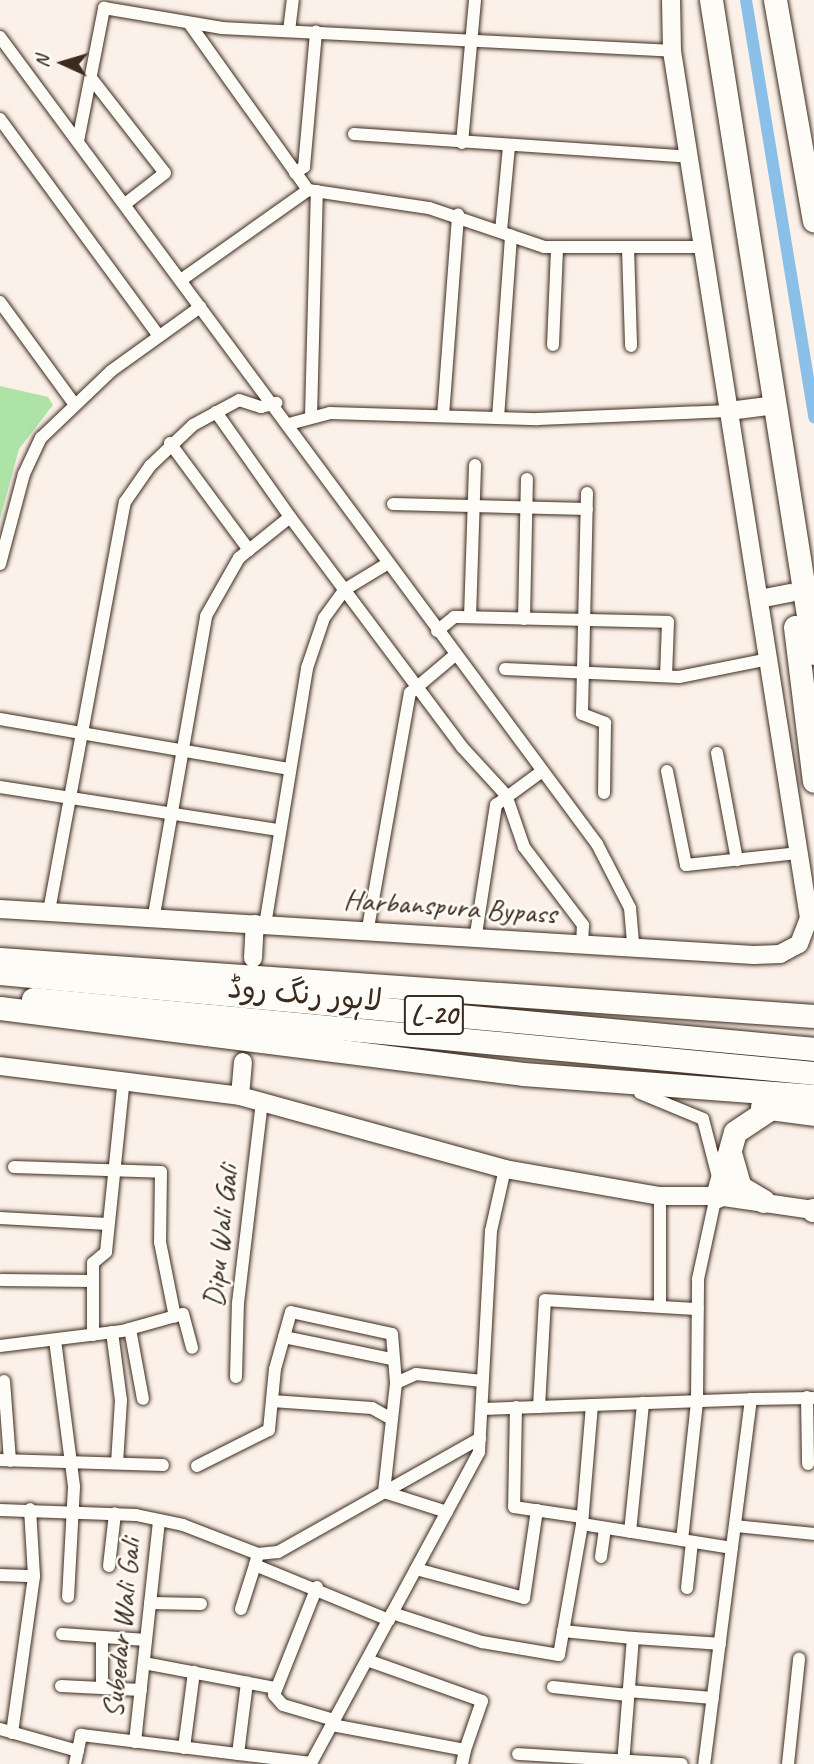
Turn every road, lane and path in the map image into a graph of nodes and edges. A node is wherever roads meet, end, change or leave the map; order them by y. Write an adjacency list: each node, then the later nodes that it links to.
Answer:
1 (293, 0): 8 (street)
2 (475, 0): 11 (street)
3 (671, 0): 12 (street)
4 (711, 0): 37 (highway)
5 (775, 0): 24 (highway)
6 (105, 4): 7 (street); 13 (street)
7 (189, 23): 8 (street); 20 (street)
8 (289, 31): 9 (street)
9 (316, 32): 11 (street); 20 (street)
10 (0, 37): 16 (street)
11 (472, 39): 12 (street); 17 (street)
12 (672, 51): 19 (street)
13 (91, 78): 16 (street); 22 (street)
14 (0, 119): 32 (street)
15 (354, 134): 17 (street)
16 (78, 141): 22 (street)
17 (462, 143): 18 (street)
18 (509, 146): 19 (street); 25 (street)
19 (689, 157): 26 (street)
20 (295, 173): 21 (street)
21 (313, 190): 23 (street); 29 (street); 40 (street)
22 (125, 204): 29 (street)
23 (458, 215): 25 (street); 41 (street)
24 (814, 222)
25 (506, 233): 27 (street); 42 (street)
26 (703, 247): 28 (street); 38 (street)
27 (557, 248): 28 (street); 33 (street)
28 (628, 248): 34 (street)
29 (181, 280): 31 (street)
30 (0, 302): 35 (street)
31 (200, 307): 32 (street); 36 (street)
32 (159, 336): 35 (street)
33 (553, 345)
34 (631, 346)
35 (73, 402): 55 (street)
36 (276, 403): 39 (street); 43 (street)
37 (776, 405): 38 (street); 54 (highway)
38 (729, 411): 42 (street); 59 (street)
39 (216, 412): 44 (street); 52 (street)
40 (311, 416): 41 (street); 43 (street)
41 (443, 416): 42 (street)
42 (498, 418)
43 (289, 424): 56 (street)
44 (170, 443): 53 (street); 72 (street)
45 (475, 464): 49 (street)
46 (527, 479): 50 (street)
47 (587, 494): 51 (street)
48 (393, 504): 49 (street)
49 (474, 507): 50 (street); 60 (street)
50 (526, 509): 51 (street); 62 (street)
51 (587, 509): 61 (street)
52 (290, 517): 53 (street); 57 (street)
53 (249, 550): 73 (street)
54 (796, 551): 58 (highway); 64 (highway)
55 (0, 564)
56 (387, 564): 57 (street); 63 (street)
57 (344, 590): 70 (street); 75 (street)
58 (791, 593): 59 (street); 78 (highway)
59 (759, 599): 66 (street)
60 (470, 617): 62 (street); 63 (street)
61 (584, 618): 62 (street); 68 (street); 69 (street)
62 (524, 619)
63 (437, 631): 65 (street)
64 (814, 653)
65 (455, 655): 70 (street); 77 (street)
66 (768, 659): 69 (street); 85 (street)
67 (505, 669): 68 (street)
68 (583, 675): 69 (street); 80 (street)
69 (666, 676)
70 (417, 685): 81 (street); 91 (street)
71 (0, 719): 72 (street)
72 (80, 734): 73 (street); 82 (street)
73 (183, 752): 75 (street); 83 (street)
74 (717, 753): 86 (street)
75 (290, 769): 84 (street)
76 (667, 771): 86 (street)
77 (541, 772): 81 (street); 94 (street)
78 (814, 782)
79 (0, 787): 82 (street)
80 (604, 793)
81 (506, 795): 92 (street); 93 (street)
82 (68, 799): 83 (street); 88 (street)
83 (170, 814): 84 (street); 89 (street)
84 (279, 830): 90 (street)
85 (799, 853): 86 (street); 94 (street, Harbanspura Bypass)
86 (737, 860)
87 (0, 909): 88 (street, Harbanspura Bypass)
88 (49, 911): 89 (street, Harbanspura Bypass)
89 (154, 915): 90 (street, Harbanspura Bypass)
90 (260, 924): 91 (street, Harbanspura Bypass); 95 (street)
91 (368, 928): 92 (street, Harbanspura Bypass)
92 (476, 934): 93 (street, Harbanspura Bypass)
93 (582, 944): 94 (street, Harbanspura Bypass)
94 (633, 946)
95 (253, 958)
96 (0, 959): 99 (highway)
97 (0, 973): 105 (highway, لاہور رنگ روڈ / L-20)
98 (0, 996): 105 (highway, لاہور رنگ روڈ / L-20)
99 (559, 996): 102 (highway); 104 (highway)
100 (814, 1002): 102 (highway)
101 (0, 1008): 110 (highway)
102 (765, 1011): 103 (highway)
103 (814, 1016)
104 (814, 1029)
105 (590, 1041): 106 (highway, لاہور رنگ روڈ / L-20); 109 (highway, لاہور رنگ روڈ / L-20)
106 (814, 1049)
107 (243, 1062): 113 (street)
108 (0, 1066): 111 (street)
109 (814, 1073)
110 (523, 1074): 112 (highway); 114 (highway)
111 (124, 1079): 113 (street); 121 (street)
112 (640, 1093): 116 (highway); 123 (street)
113 (240, 1096): 115 (street)
114 (814, 1096)
115 (262, 1101): 120 (street); 141 (street, Dipu Wali Gali)
116 (771, 1108): 117 (highway); 118 (highway)
117 (814, 1114)
118 (730, 1146): 123 (highway); 124 (highway)
119 (14, 1167): 121 (street)
120 (505, 1170): 122 (street); 143 (street)
121 (113, 1171): 127 (street); 132 (street)
122 (660, 1196): 123 (street); 130 (street)
123 (718, 1196): 124 (street); 131 (street)
124 (764, 1201): 125 (street)
125 (813, 1211)
126 (0, 1218): 127 (street)
127 (108, 1224): 129 (street)
128 (1, 1280): 129 (street)
129 (92, 1281): 135 (street)
130 (660, 1304): 131 (street); 153 (street)
131 (698, 1309): 149 (street)
132 (174, 1317): 133 (street); 139 (street)
133 (130, 1329): 134 (street); 146 (street)
134 (112, 1332): 135 (street); 159 (street)
135 (93, 1335): 137 (street)
136 (284, 1337): 140 (street); 140 (street); 148 (street)
137 (55, 1340): 138 (street); 158 (street)
138 (0, 1346)
139 (192, 1348)
140 (391, 1359): 144 (street)
141 (236, 1377)
142 (4, 1381): 157 (street)
143 (483, 1381): 144 (street); 154 (street)
144 (396, 1383): 155 (street)
145 (810, 1397): 147 (street); 160 (street)
146 (143, 1399)
147 (751, 1399): 149 (street); 172 (street)
148 (272, 1401): 155 (street); 162 (street)
149 (697, 1401): 150 (street); 176 (street)
150 (643, 1403): 151 (street); 174 (street)
151 (592, 1405): 153 (street); 171 (street)
152 (516, 1407): 153 (street); 154 (street); 167 (street)
153 (539, 1407)
154 (482, 1409): 156 (street)
155 (390, 1418): 163 (street)
156 (480, 1438): 163 (street); 168 (street)
157 (5, 1460): 158 (street)
158 (71, 1462): 159 (street); 166 (street)
159 (117, 1463): 161 (street)
160 (808, 1464)
161 (163, 1465)
162 (197, 1466)
163 (384, 1492): 168 (street); 179 (street)
164 (30, 1509): 165 (street); 166 (street); 183 (street)
165 (0, 1510)
166 (72, 1510): 169 (street); 186 (street)
167 (537, 1510): 171 (street); 181 (street)
168 (447, 1512): 181 (street)
169 (115, 1513): 170 (street); 180 (street)
170 (159, 1520): 179 (street); 187 (street, Subedar Wali Gali)
171 (582, 1520): 173 (street); 191 (street)
172 (735, 1526): 175 (street); 177 (street)
173 (605, 1528): 174 (street); 178 (street)
174 (630, 1532): 176 (street)
175 (814, 1534)
176 (687, 1541): 177 (street); 185 (street)
177 (732, 1548): 196 (street)
178 (601, 1557)
179 (257, 1560): 184 (street); 189 (street)
180 (109, 1566)
181 (416, 1569): 190 (street)
182 (0, 1575): 183 (street)
183 (34, 1576): 210 (street)
184 (317, 1587): 190 (street); 204 (street)
185 (687, 1588)
186 (68, 1597)
187 (150, 1603): 188 (street); 195 (street, Subedar Wali Gali)
188 (201, 1604)
189 (241, 1609)
190 (390, 1617): 191 (street); 198 (street)
191 (563, 1630): 194 (street)
192 (62, 1634): 193 (street)
193 (102, 1637): 195 (street); 203 (street)
194 (633, 1638): 196 (street); 207 (street)
195 (146, 1640): 199 (street, Subedar Wali Gali)
196 (720, 1644): 208 (street)
197 (799, 1659): 223 (street)
198 (367, 1660): 209 (street); 213 (street)
199 (144, 1663): 200 (street); 206 (street, Subedar Wali Gali)
200 (194, 1672): 201 (street); 212 (street)
201 (247, 1683): 204 (street); 214 (street)
202 (61, 1686): 203 (street)
203 (102, 1688): 206 (street)
204 (275, 1688): 209 (street)
205 (554, 1688): 207 (street)
206 (141, 1690): 211 (street, Subedar Wali Gali)
207 (628, 1693): 208 (street); 219 (street)
208 (713, 1698): 222 (street)
209 (333, 1722): 213 (street); 217 (street)
210 (6, 1731): 216 (street)
211 (135, 1742): 212 (street); 216 (street)
212 (184, 1748): 214 (street)
213 (465, 1751): 220 (street)
214 (238, 1754): 217 (street)
215 (518, 1754): 218 (street)
216 (76, 1758)
217 (270, 1761)
218 (564, 1761): 219 (street)
219 (623, 1762): 221 (street)
220 (462, 1764)
221 (682, 1764)
222 (704, 1764)
223 (788, 1764)

